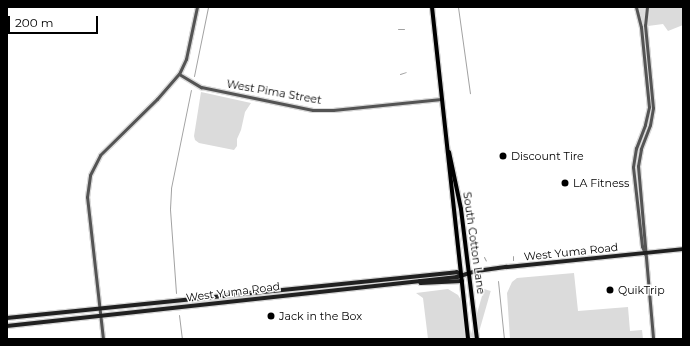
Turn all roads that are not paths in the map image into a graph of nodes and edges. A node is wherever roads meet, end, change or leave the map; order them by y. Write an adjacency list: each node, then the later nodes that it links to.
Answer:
1 (197, 7): 5 (street)
2 (432, 7): 6 (main road, South Cotton Lane)
3 (636, 7): 11 (street)
4 (646, 7): 11 (street)
5 (179, 74): 6 (street, West Pima Street); 20 (street)
6 (441, 99): 7 (main road, South Cotton Lane)
7 (449, 151): 8 (main road, South Cotton Lane); 9 (main road, South Cotton Lane)
8 (451, 182): 9 (main road); 13 (main road, South Cotton Lane)
9 (461, 209): 12 (main road, South Cotton Lane)
10 (683, 250): 11 (main road, West Yuma Road)
11 (645, 254): 12 (main road, West Yuma Road); 27 (street)
12 (470, 272): 13 (main road, West Yuma Road); 26 (main road, South Cotton Lane)
13 (461, 274): 14 (main road, West Yuma Road); 15 (main road, West Yuma Road); 16 (main road, South Cotton Lane)
14 (398, 278): 17 (main road); 18 (main road, West Yuma Road)
15 (420, 281): 16 (main road); 17 (main road, West Yuma Road)
16 (462, 281): 25 (main road, South Cotton Lane)
17 (343, 289): 19 (main road, West Yuma Road)
18 (224, 296): 19 (main road); 20 (main road, West Yuma Road)
19 (192, 305): 21 (main road, West Yuma Road)
20 (99, 308): 21 (street); 22 (main road, West Yuma Road)
21 (100, 316): 23 (main road, West Yuma Road); 24 (street)
22 (7, 318)
23 (7, 326)
24 (103, 339)
25 (468, 339)
26 (477, 339)
27 (653, 339)

